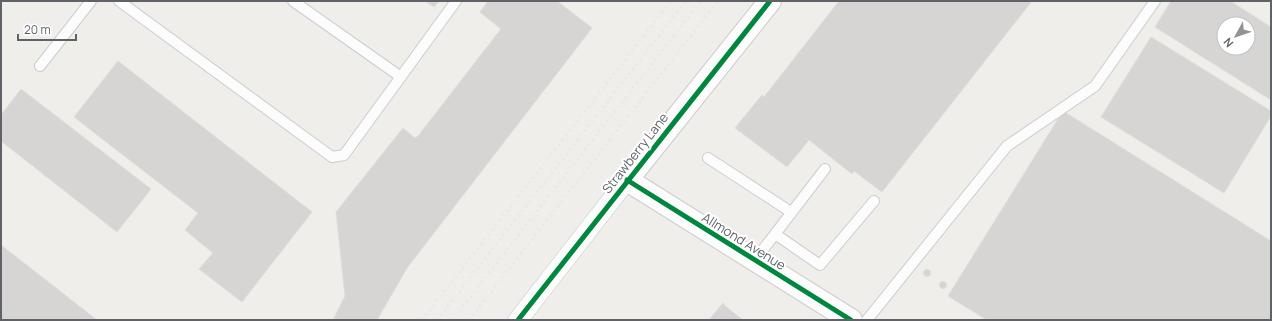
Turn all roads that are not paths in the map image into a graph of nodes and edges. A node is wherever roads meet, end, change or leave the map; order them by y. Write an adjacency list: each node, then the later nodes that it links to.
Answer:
1 (91, 1): 7 (lane)
2 (119, 1): 8 (lane)
3 (293, 1): 8 (lane)
4 (456, 1): 8 (lane)
5 (770, 1): 11 (street, Strawberry Lane)
6 (1155, 1): 18 (lane)
7 (40, 66)
8 (401, 78)
9 (708, 158): 13 (lane)
10 (825, 169): 13 (lane)
11 (627, 180): 15 (street, Allmond Avenue); 16 (street, Strawberry Lane)
12 (874, 201): 14 (lane)
13 (791, 212): 14 (lane)
14 (775, 234): 15 (lane)
15 (755, 260): 17 (street, Allmond Avenue)
16 (518, 320)
17 (851, 320)
18 (867, 320)

